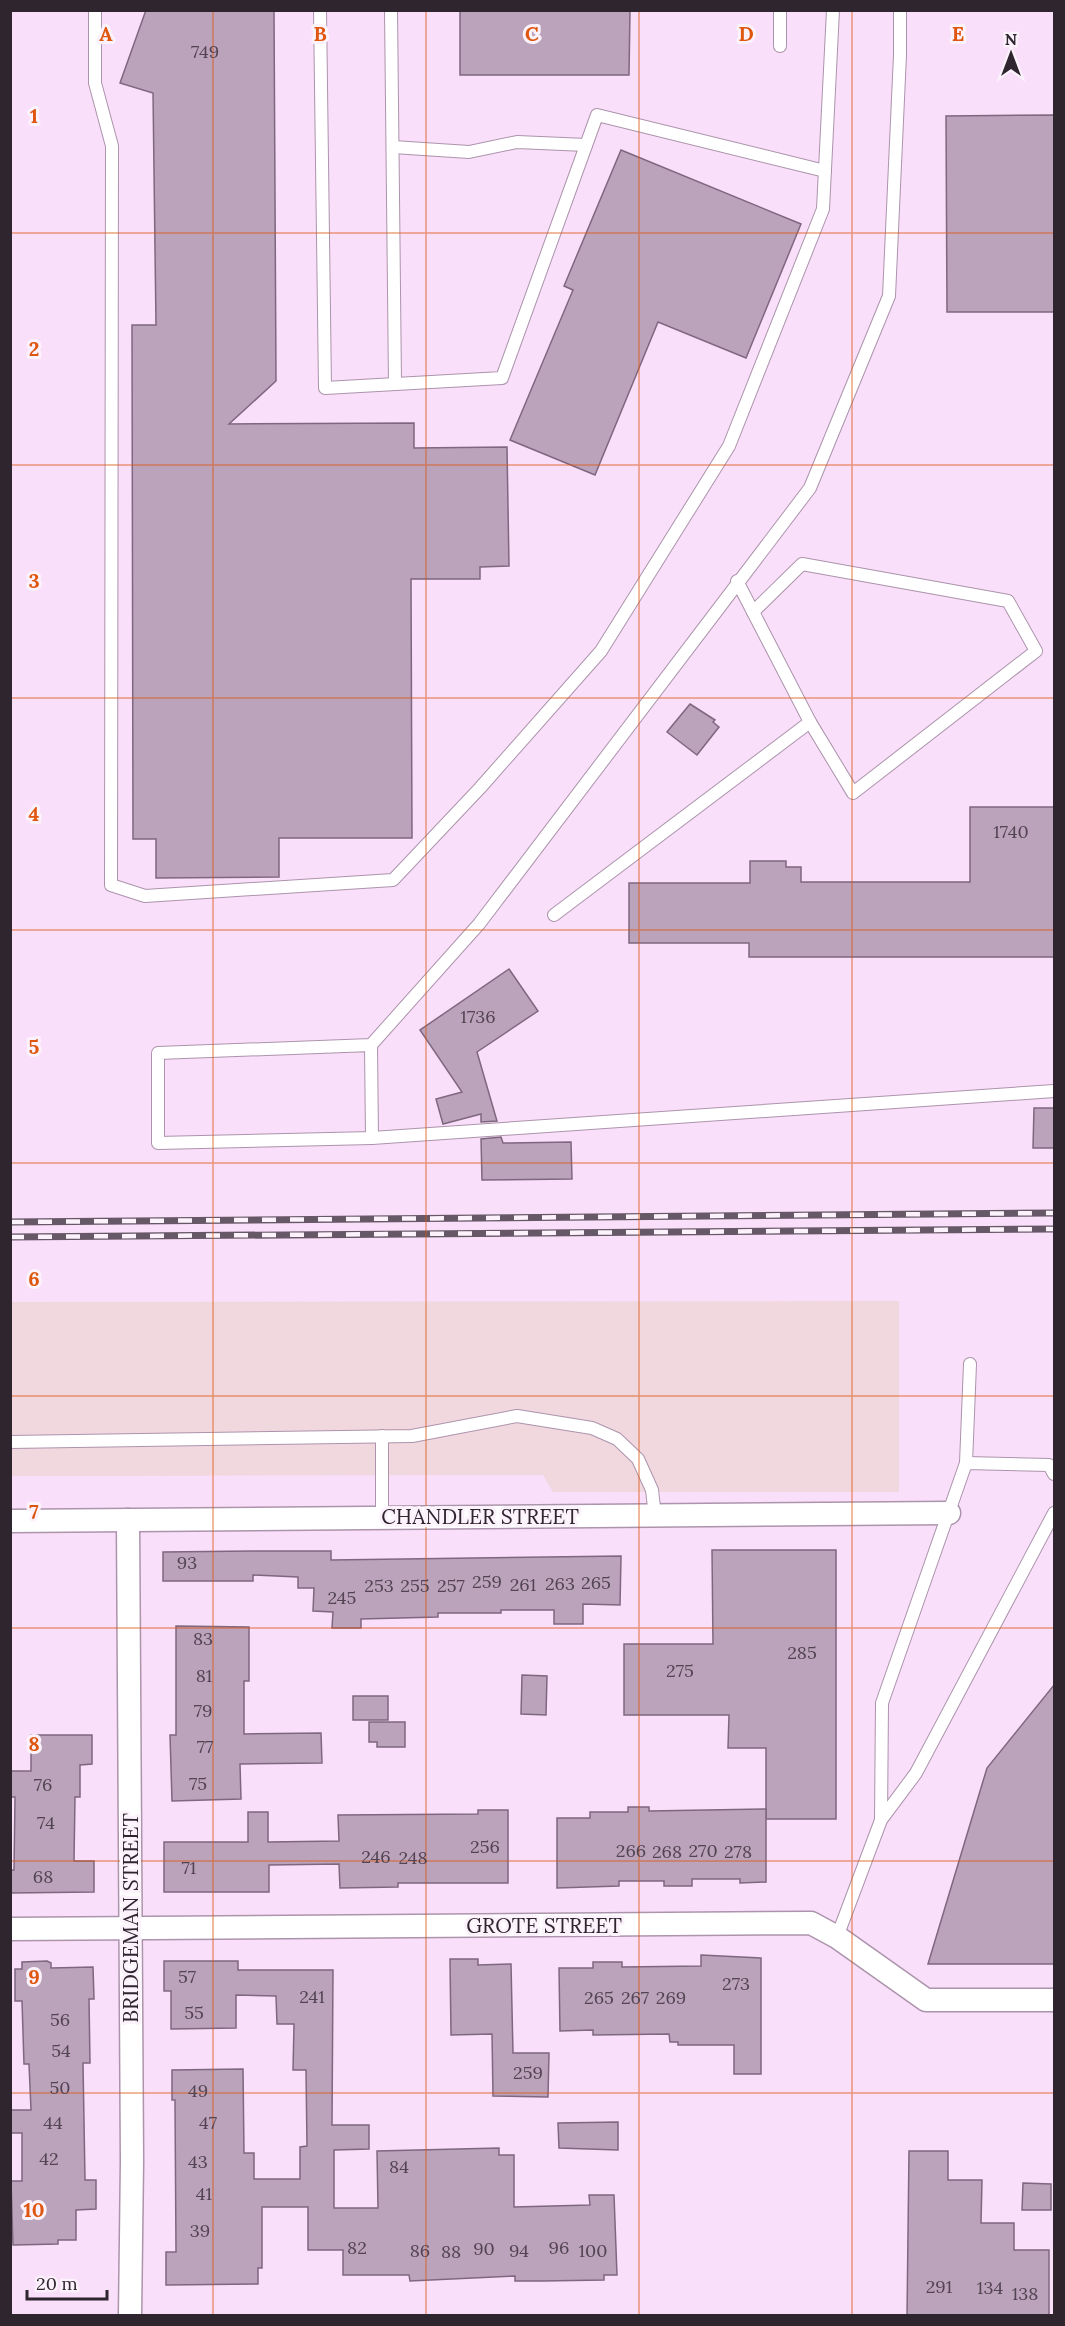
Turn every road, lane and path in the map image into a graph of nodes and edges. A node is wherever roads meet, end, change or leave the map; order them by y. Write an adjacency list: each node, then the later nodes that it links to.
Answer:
1 (95, 10): 10 (lane)
2 (320, 10): 11 (lane)
3 (391, 10): 9 (lane)
4 (780, 10): 7 (lane)
5 (833, 10): 10 (lane)
6 (900, 10): 12 (lane)
7 (780, 46)
8 (586, 145): 9 (lane); 10 (lane); 11 (lane)
9 (393, 147): 11 (lane)
10 (825, 171)
11 (395, 383)
12 (738, 581): 13 (lane); 16 (lane)
13 (753, 612): 14 (lane); 14 (lane)
14 (810, 722): 15 (lane)
15 (554, 915)
16 (371, 1046): 18 (lane); 18 (lane)
17 (1054, 1091): 18 (lane)
18 (372, 1138)
19 (970, 1364): 22 (lane)
20 (382, 1436): 21 (lane); 26 (lane); 27 (lane)
21 (10, 1442)
22 (966, 1463): 23 (lane); 24 (lane)
23 (1054, 1474)
24 (949, 1513): 26 (street, CHANDLER STREET); 30 (lane)
25 (1054, 1513): 30 (lane)
26 (655, 1516): 27 (street, CHANDLER STREET)
27 (382, 1518): 28 (street, CHANDLER STREET)
28 (128, 1520): 29 (street, CHANDLER STREET); 32 (street, BRIDGEMAN STREET)
29 (10, 1521)
30 (881, 1820): 33 (lane)
31 (10, 1929): 32 (street, GROTE STREET)
32 (130, 1929): 33 (street, GROTE STREET); 35 (street, BRIDGEMAN STREET)
33 (837, 1937): 34 (street, GROTE STREET)
34 (1054, 2000)
35 (130, 2316)

